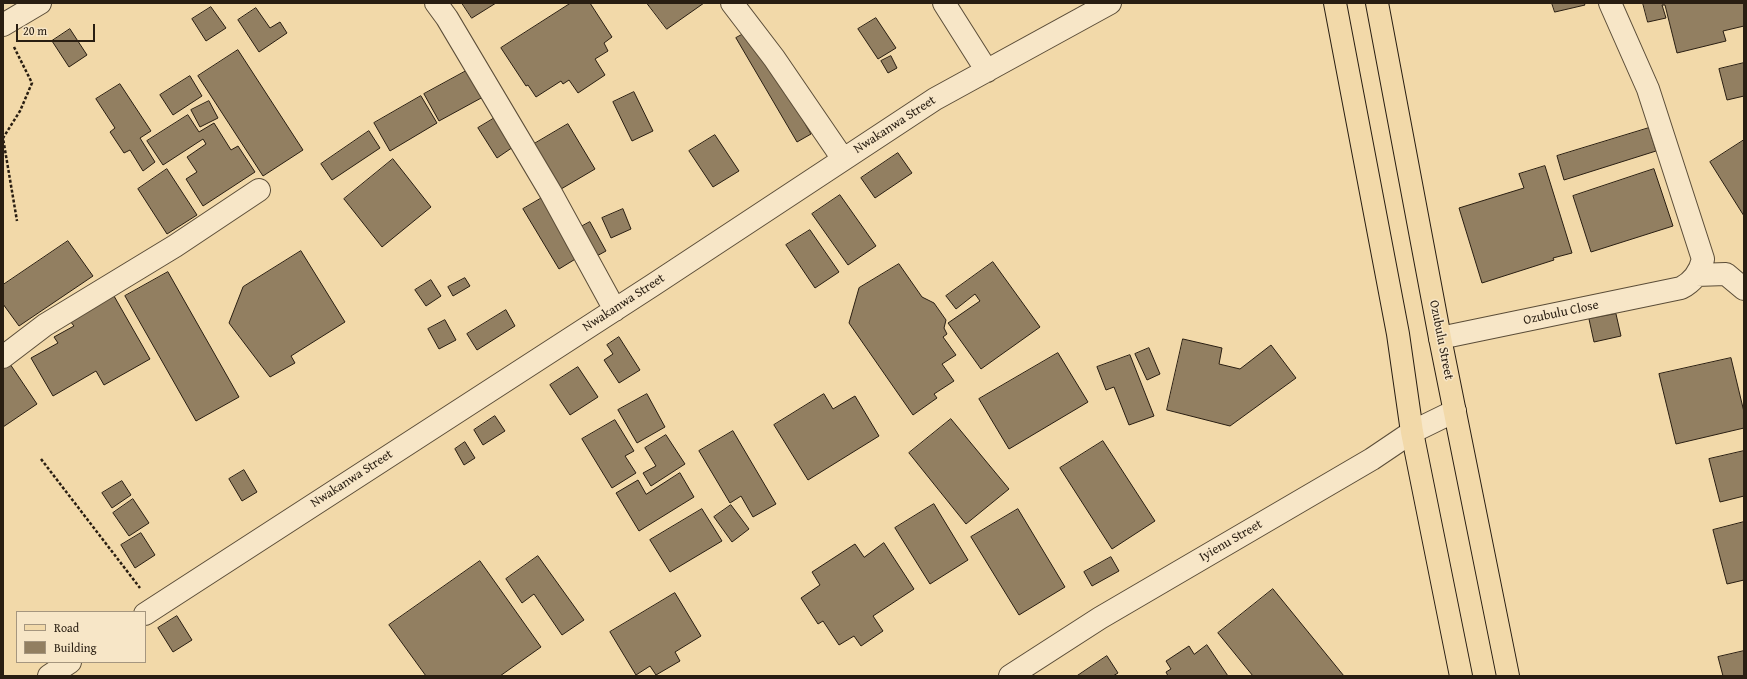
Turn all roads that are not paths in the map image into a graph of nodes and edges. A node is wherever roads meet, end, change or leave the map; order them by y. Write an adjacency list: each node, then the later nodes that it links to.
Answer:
1 (40, 3): 9 (street)
2 (436, 3): 15 (street)
3 (732, 3): 11 (street)
4 (944, 3): 10 (street)
5 (1110, 3): 10 (street, Nwakanwa Street)
6 (1335, 3): 19 (main road)
7 (1377, 3): 16 (main road, Ozubulu Street)
8 (1610, 3): 13 (street)
9 (4, 25)
10 (987, 70): 11 (street, Nwakanwa Street)
11 (842, 160): 15 (street, Nwakanwa Street)
12 (259, 190): 17 (street)
13 (1689, 282): 14 (street, Ozubulu Close); 16 (street, Ozubulu Close)
14 (1744, 289)
15 (615, 310): 20 (street, Nwakanwa Street)
16 (1440, 338): 18 (main road, Ozubulu Street)
17 (3, 357)
18 (1455, 411): 19 (street, Iyienu Street); 25 (main road, Ozubulu Street)
19 (1412, 432): 23 (street, Iyienu Street); 24 (main road)
20 (150, 611)
21 (68, 663): 22 (street)
22 (49, 676)
23 (1010, 676)
24 (1461, 676)
25 (1508, 676)

